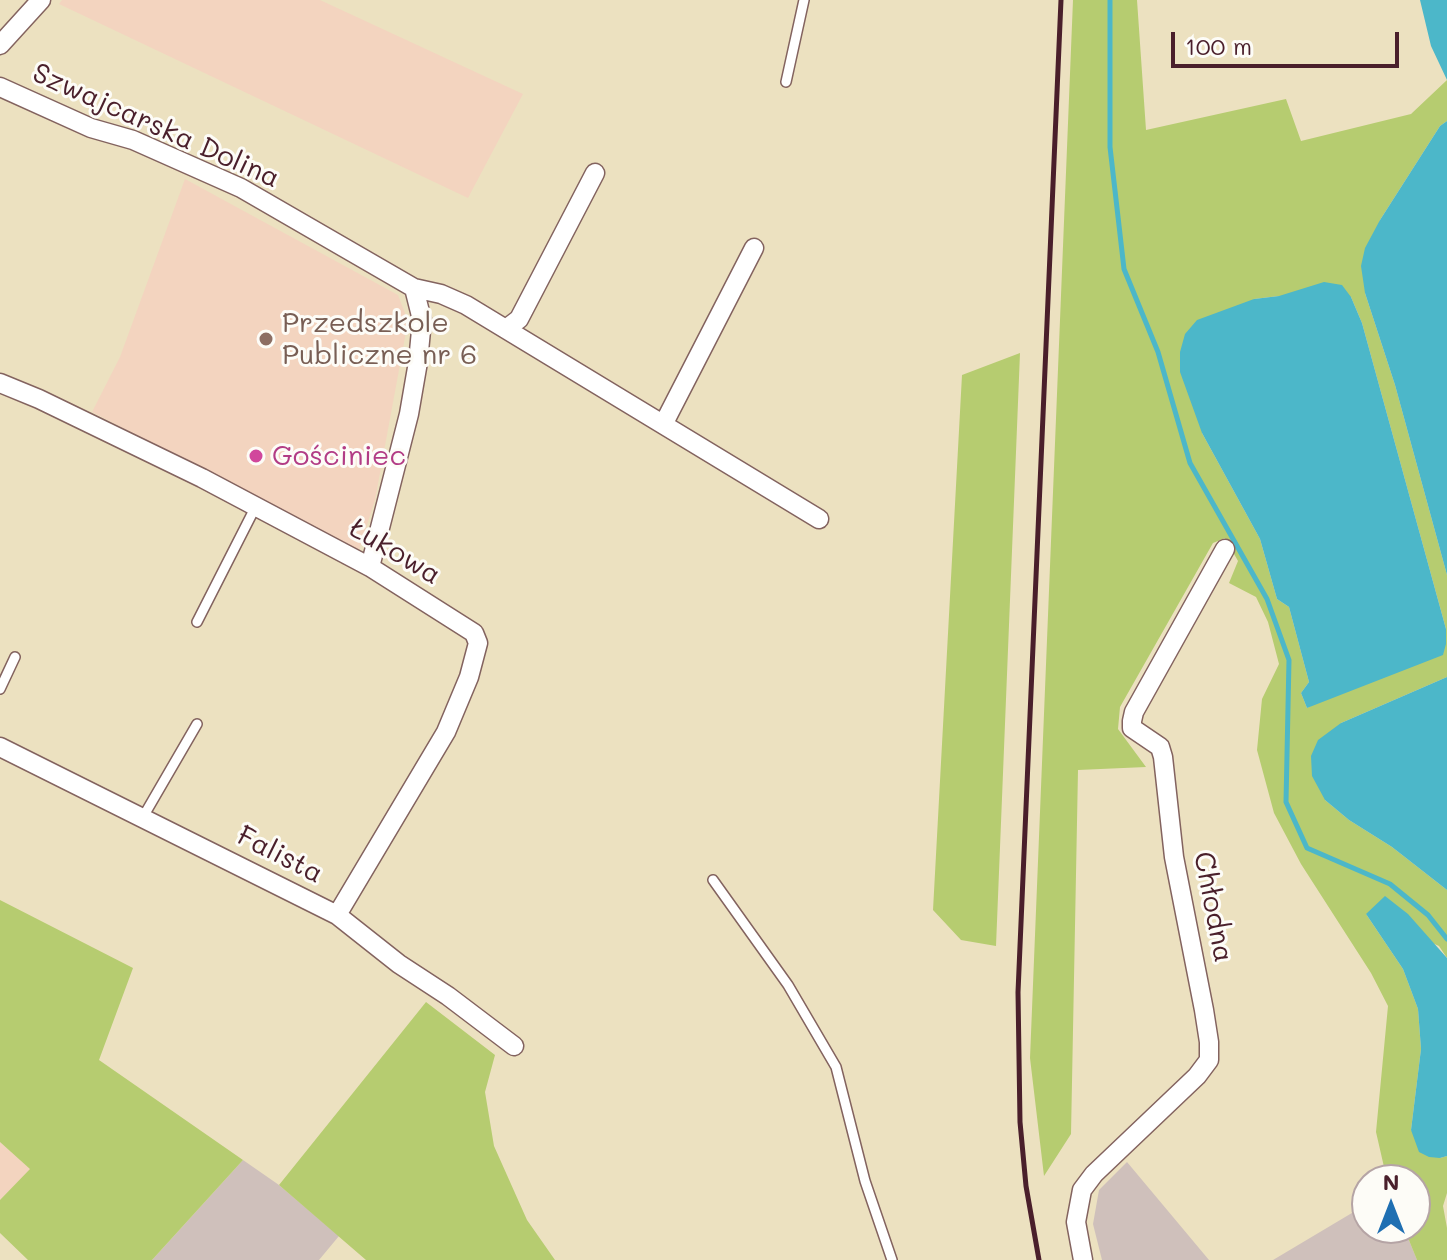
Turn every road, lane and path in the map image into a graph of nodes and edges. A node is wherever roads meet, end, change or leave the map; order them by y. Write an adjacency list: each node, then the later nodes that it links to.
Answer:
1 (41, 0): 3 (street)
2 (804, 0): 4 (lane)
3 (0, 45)
4 (786, 82)
5 (0, 87): 8 (street, Szwajcarska Dolina)
6 (595, 173): 9 (street)
7 (754, 248): 11 (street)
8 (414, 288): 9 (street, Szwajcarska Dolina); 15 (street)
9 (506, 329): 11 (street, Szwajcarska Dolina)
10 (0, 383): 12 (street, Łukowa)
11 (664, 423): 13 (street, Szwajcarska Dolina)
12 (256, 506): 15 (street, Łukowa); 16 (lane)
13 (819, 519)
14 (1225, 549): 26 (street, Chłodna)
15 (370, 567): 23 (street, Łukowa)
16 (197, 622)
17 (15, 657): 18 (lane)
18 (0, 689)
19 (197, 724): 21 (lane)
20 (0, 747): 21 (street, Falista)
21 (143, 817): 23 (street, Falista)
22 (713, 880): 25 (lane)
23 (337, 915): 24 (street, Falista)
24 (514, 1046)
25 (892, 1260)
26 (1083, 1260)

